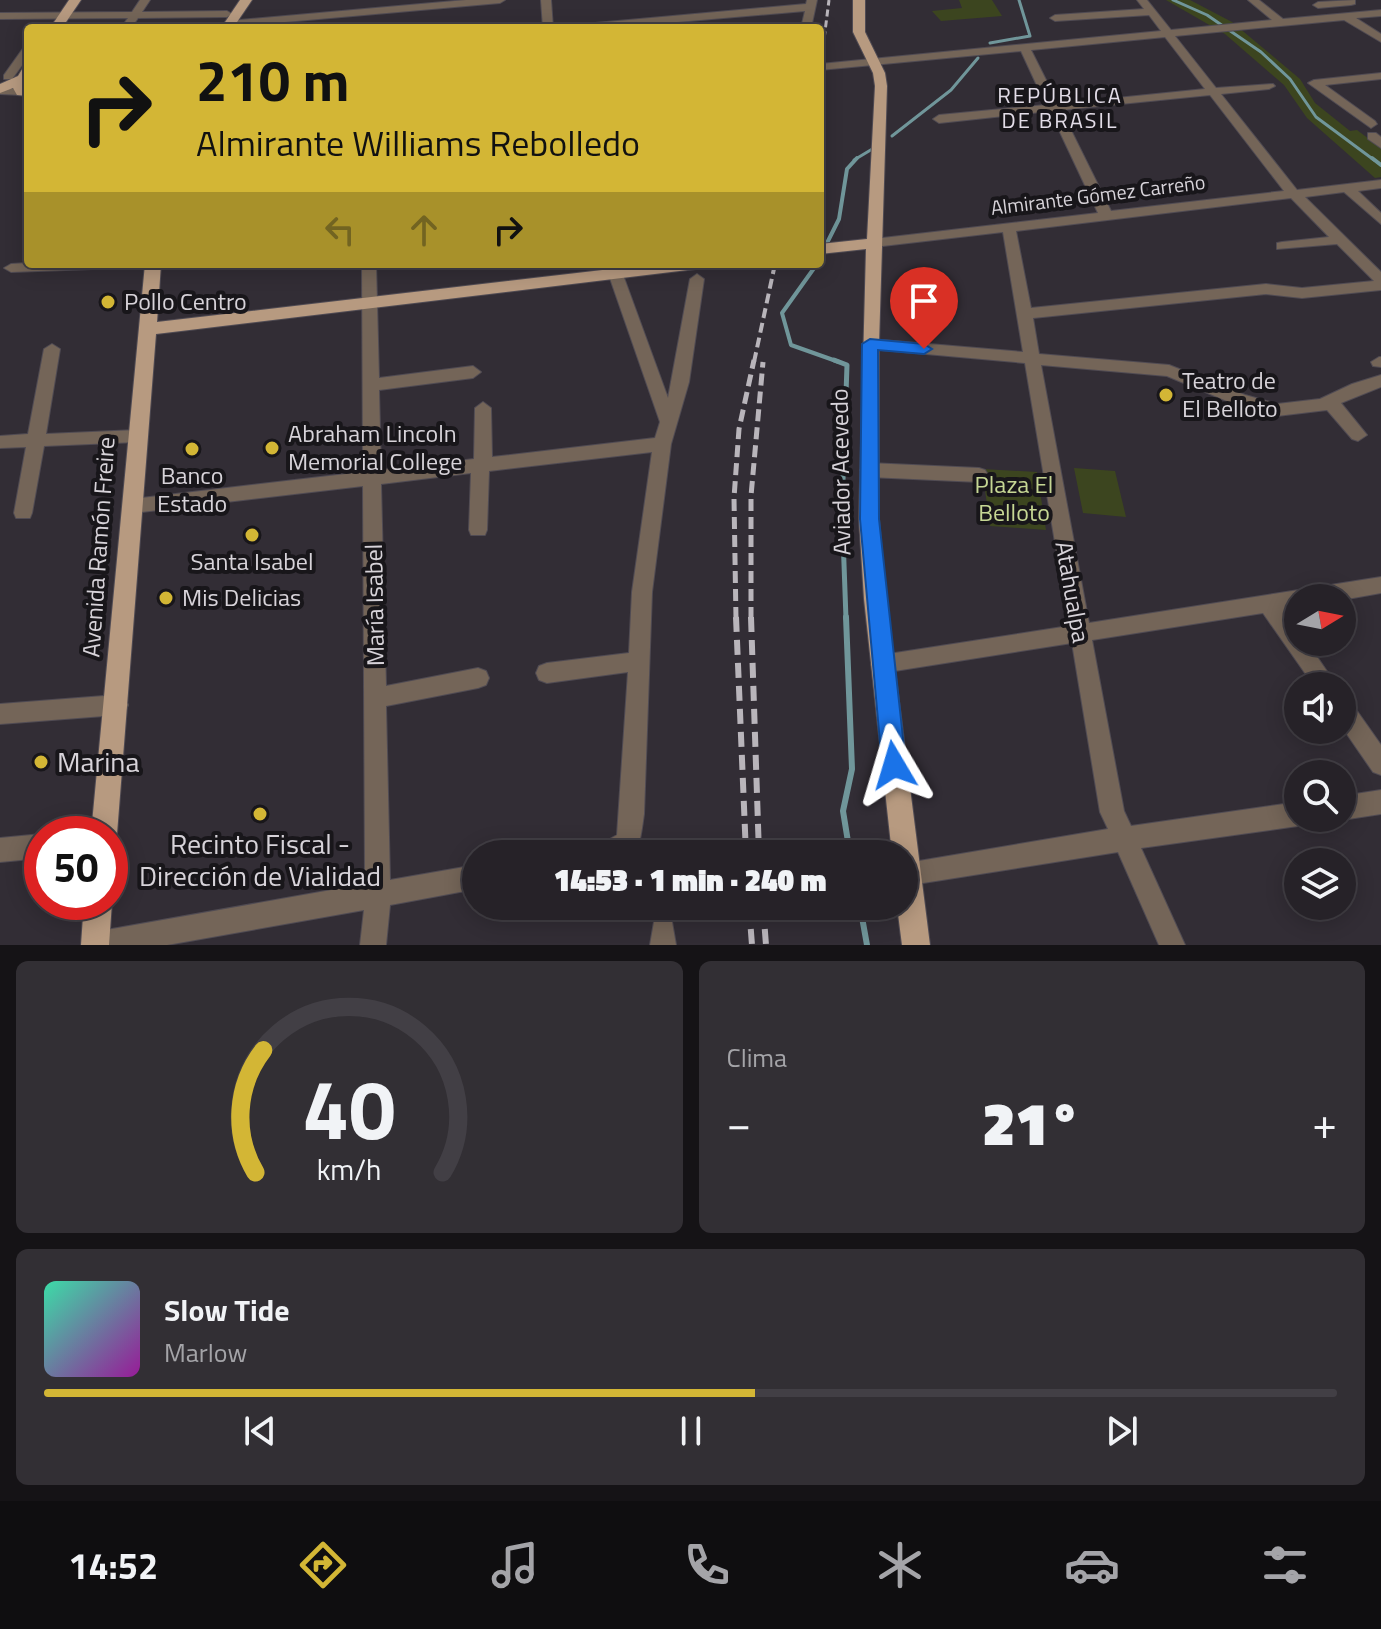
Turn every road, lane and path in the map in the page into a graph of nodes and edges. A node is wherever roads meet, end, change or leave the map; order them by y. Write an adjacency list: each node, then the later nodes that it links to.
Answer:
1 (62, 0): 20 (street)
2 (75, 0): 23 (main road)
3 (86, 0): 23 (main road)
4 (145, 0): 18 (street)
5 (236, 0): 24 (main road)
6 (246, 0): 24 (main road)
7 (500, 0): 12 (street)
8 (546, 0): 28 (street)
9 (859, 0): 34 (main road, Aviador Acevedo)
10 (1142, 0): 16 (street)
11 (1253, 0): 25 (street)
12 (481, 1): 24 (street)
13 (1350, 1): 15 (street); 17 (street)
14 (812, 4): 29 (street); 30 (street)
15 (1318, 5)
16 (1152, 12): 22 (street); 31 (street)
17 (1376, 13): 21 (street)
18 (136, 15): 23 (street); 24 (street); 27 (street)
19 (0, 16): 20 (street)
20 (51, 16): 23 (street); 26 (street)
21 (1345, 16): 25 (street); 32 (street)
22 (1055, 18)
23 (70, 20)
24 (229, 22)
25 (1280, 22): 31 (street)
26 (45, 24)
27 (129, 24)
28 (548, 24)
29 (613, 24)
30 (807, 24)
31 (1170, 33): 33 (street); 40 (street)
32 (1381, 39)
33 (1025, 48): 34 (street); 41 (street)
34 (874, 62): 35 (street); 52 (main road, Aviador Acevedo)
35 (824, 67)
36 (1378, 79): 43 (street)
37 (22, 82): 39 (main road)
38 (1269, 86): 40 (street)
39 (0, 90)
40 (1214, 92): 41 (street); 47 (street)
41 (1053, 108): 42 (street); 48 (street)
42 (939, 119)
43 (1376, 129): 44 (street)
44 (1381, 144)
45 (1381, 184): 46 (street, Almirante Gómez Carreño)
46 (1347, 188): 47 (street, Almirante Gómez Carreño); 49 (street)
47 (1293, 194): 48 (street, Almirante Gómez Carreño); 51 (street)
48 (1106, 216): 50 (street, Almirante Gómez Carreño)
49 (1381, 220)
50 (1009, 228): 52 (street, Almirante Gómez Carreño); 63 (street, Atahualpa)
51 (1339, 240): 53 (street); 61 (street)
52 (874, 243): 54 (main road, Almirante Gómez Carreño); 65 (main road, Aviador Acevedo)
53 (1282, 246)
54 (824, 249)
55 (11, 268): 56 (street)
56 (24, 268)
57 (153, 268): 64 (main road, Avenida Ramón Freire)
58 (369, 268): 62 (street, María Isabel)
59 (614, 268): 60 (main road); 62 (main road); 73 (street)
60 (696, 271): 73 (street)
61 (1381, 282): 63 (street)
62 (371, 303): 64 (main road); 70 (street, María Isabel)
63 (1025, 314): 67 (street, Atahualpa)
64 (147, 329): 75 (main road, Avenida Ramón Freire)
65 (870, 344): 67 (street); 80 (main road, Aviador Acevedo)
66 (52, 349): 76 (street)
67 (1031, 359): 71 (street); 90 (street, Atahualpa)
68 (473, 372): 70 (street)
69 (1381, 381): 71 (street)
70 (372, 385): 82 (street, María Isabel)
71 (1330, 402): 74 (street)
72 (483, 408): 79 (street)
73 (667, 419): 78 (street)
74 (1358, 435)
75 (137, 436): 76 (street); 83 (main road, Avenida Ramón Freire)
76 (37, 441): 77 (street); 84 (street)
77 (0, 442)
78 (662, 444): 79 (street); 91 (street)
79 (482, 465): 82 (street); 85 (street)
80 (869, 470): 81 (street); 92 (main road, Aviador Acevedo)
81 (979, 475)
82 (373, 476): 83 (street); 96 (street, María Isabel)
83 (133, 506): 97 (main road, Avenida Ramón Freire)
84 (23, 513)
85 (478, 530)
86 (1381, 585): 87 (street)
87 (1356, 589)
88 (1284, 601): 89 (street)
89 (1268, 604): 90 (street); 93 (street)
90 (1079, 631): 92 (street); 105 (street, Atahualpa)
91 (639, 661): 94 (street); 106 (street)
92 (882, 664): 107 (main road, Aviador Acevedo)
93 (1316, 672)
94 (547, 673)
95 (478, 678): 96 (street)
96 (376, 698): 112 (street, María Isabel)
97 (117, 705): 98 (street); 103 (main road, Avenida Ramón Freire)
98 (0, 714)
99 (1356, 728): 100 (street)
100 (1381, 764)
101 (1381, 802): 102 (street)
102 (1356, 806)
103 (106, 816)
104 (1284, 816): 105 (street)
105 (1122, 839): 110 (street); 118 (street, Atahualpa)
106 (621, 840)
107 (903, 840)
108 (24, 848): 109 (street)
109 (0, 850)
110 (918, 873)
111 (462, 880): 112 (street)
112 (378, 895): 115 (street); 116 (street, María Isabel)
113 (97, 920): 115 (main road)
114 (913, 920): 117 (main road, Aviador Acevedo)
115 (95, 945)
116 (373, 945)
117 (916, 945)
118 (1172, 945)

